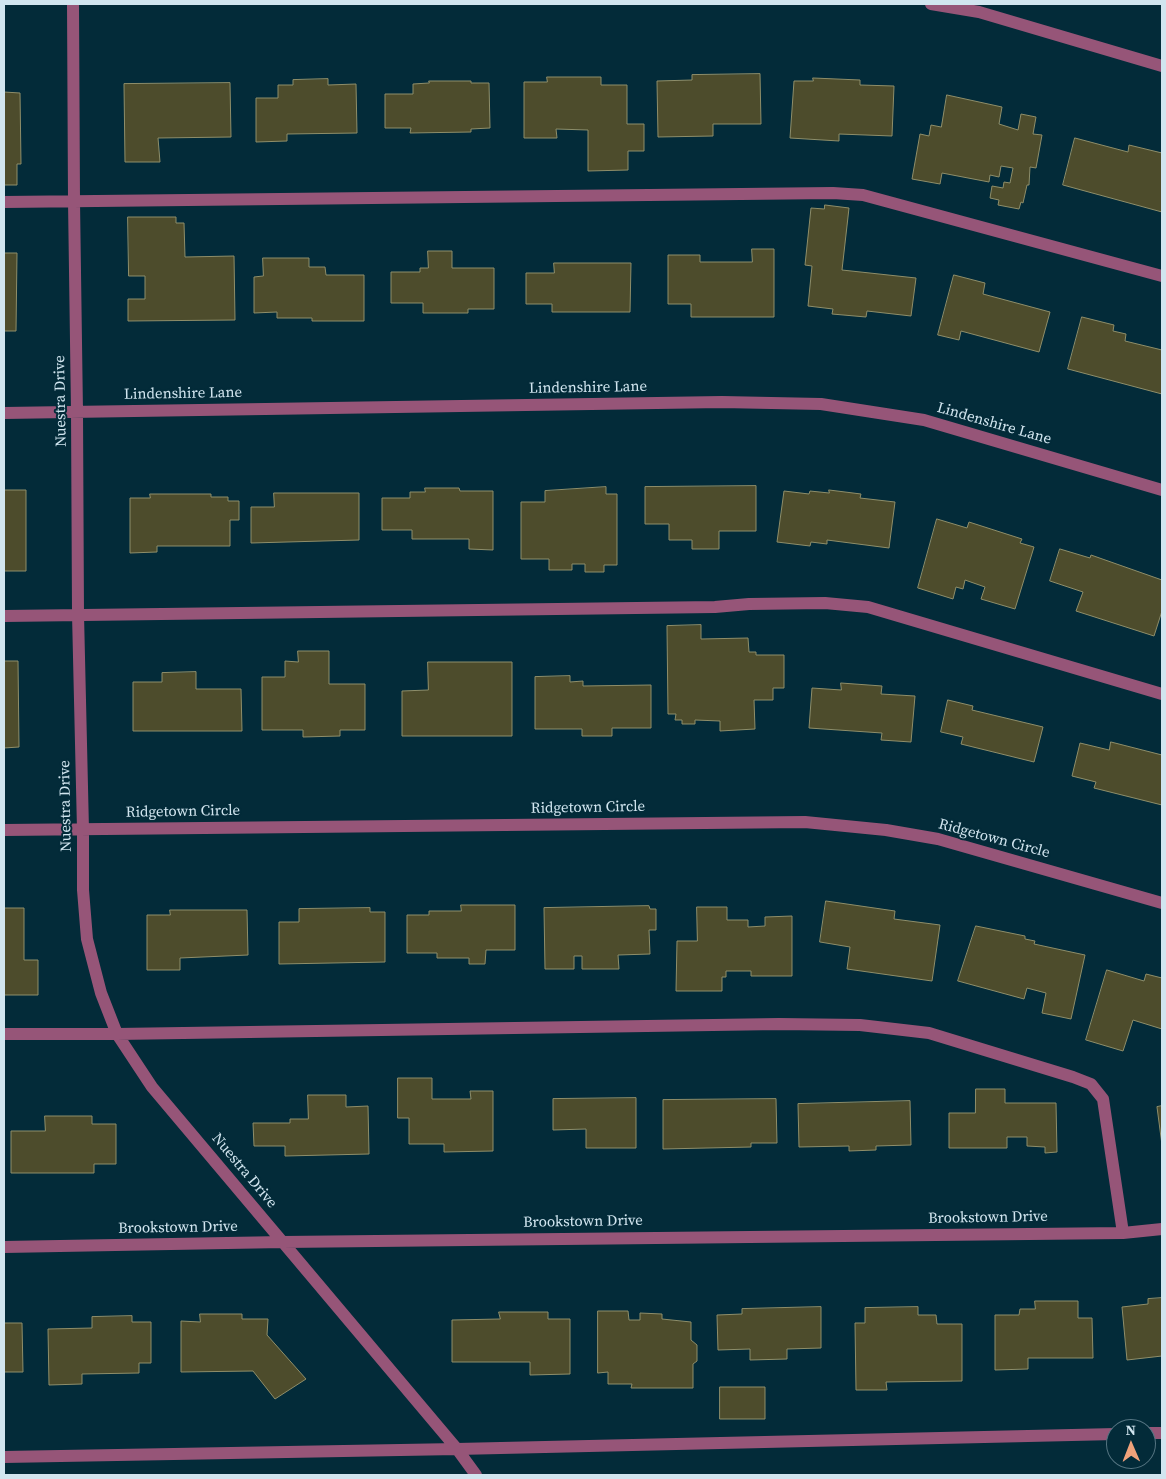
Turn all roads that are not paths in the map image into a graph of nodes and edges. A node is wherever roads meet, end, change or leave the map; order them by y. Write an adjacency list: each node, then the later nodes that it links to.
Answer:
1 (73, 4): 4 (street, Nuestra Drive)
2 (931, 4): 3 (street)
3 (1162, 66)
4 (74, 201): 5 (street); 6 (street); 7 (street, Nuestra Drive)
5 (4, 202)
6 (1162, 276)
7 (77, 412): 8 (street, Lindenshire Lane); 9 (street, Lindenshire Lane); 10 (street, Nuestra Drive)
8 (4, 413)
9 (1162, 490)
10 (78, 614): 11 (street); 12 (street); 14 (street, Nuestra Drive)
11 (4, 616)
12 (1162, 694)
13 (4, 830): 14 (street, Ridgetown Circle)
14 (83, 830): 15 (street, Ridgetown Circle); 17 (street, Nuestra Drive)
15 (1162, 903)
16 (4, 1034): 17 (street)
17 (117, 1034): 19 (street); 20 (street, Nuestra Drive)
18 (1162, 1229): 19 (street, Brookstown Drive)
19 (1123, 1233): 20 (street, Brookstown Drive)
20 (283, 1242): 21 (street, Brookstown Drive); 23 (street, Nuestra Drive)
21 (4, 1248)
22 (1106, 1434): 23 (street)
23 (457, 1449): 24 (street); 25 (street, Nuestra Drive)
24 (4, 1457)
25 (476, 1475)

